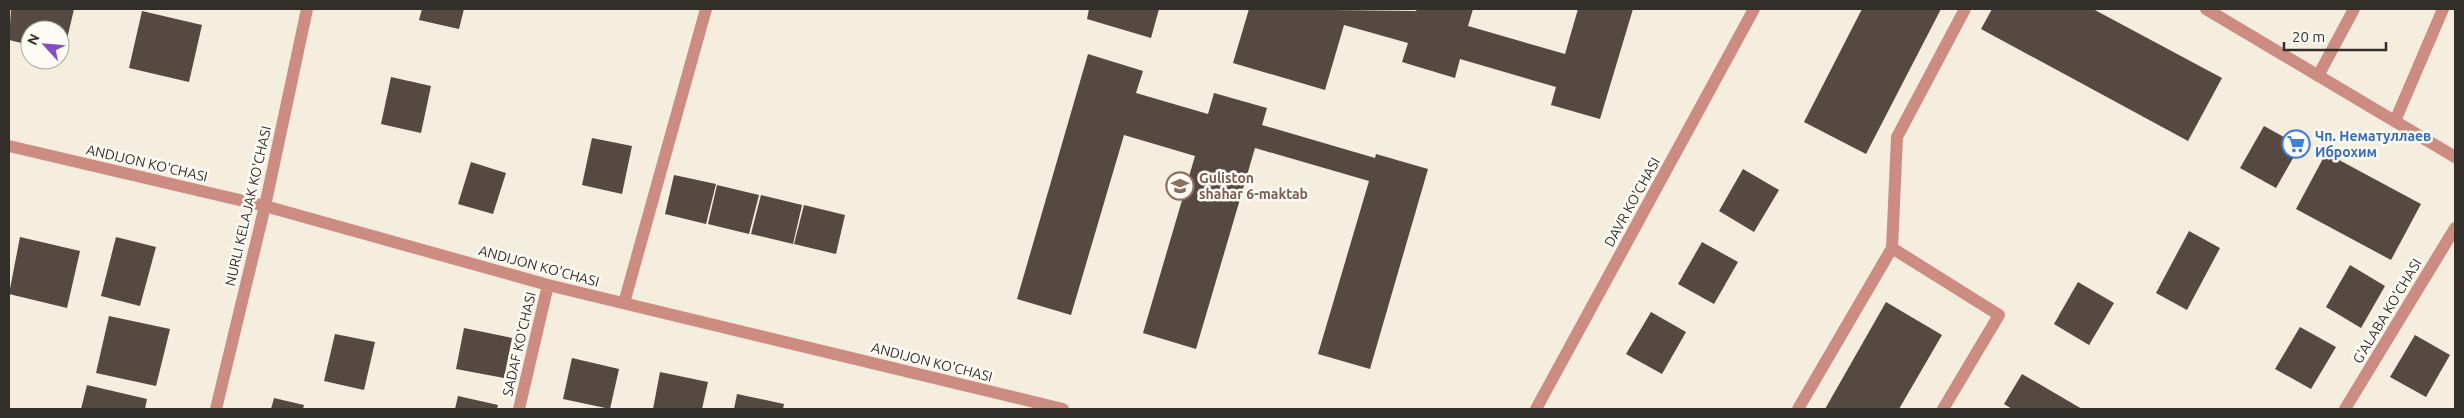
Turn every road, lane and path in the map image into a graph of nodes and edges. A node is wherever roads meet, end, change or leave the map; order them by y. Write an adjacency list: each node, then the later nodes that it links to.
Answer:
1 (307, 9): 12 (street, NURLI KELAJAK KO'CHASI)
2 (706, 9): 16 (street)
3 (1754, 9): 20 (street, DAVR KO'CHASI)
4 (1965, 9): 14 (street)
5 (2206, 9): 8 (street)
6 (2354, 9): 8 (street)
7 (2443, 9): 9 (street)
8 (2318, 76): 9 (street)
9 (2395, 122): 11 (street)
10 (9, 146): 12 (street, ANDIJON KO'CHASI)
11 (2455, 157)
12 (264, 206): 15 (street, ANDIJON KO'CHASI); 17 (street, NURLI KELAJAK KO'CHASI)
13 (2455, 228): 23 (street, G'ALABA KO'CHASI)
14 (1892, 248): 21 (street); 22 (street)
15 (548, 285): 16 (street, ANDIJON KO'CHASI); 18 (street, SADAF KO'CHASI)
16 (624, 303): 19 (street, ANDIJON KO'CHASI)
17 (216, 409)
18 (519, 409)
19 (1063, 409)
20 (1536, 409)
21 (1798, 409)
22 (1943, 409)
23 (2345, 409)

